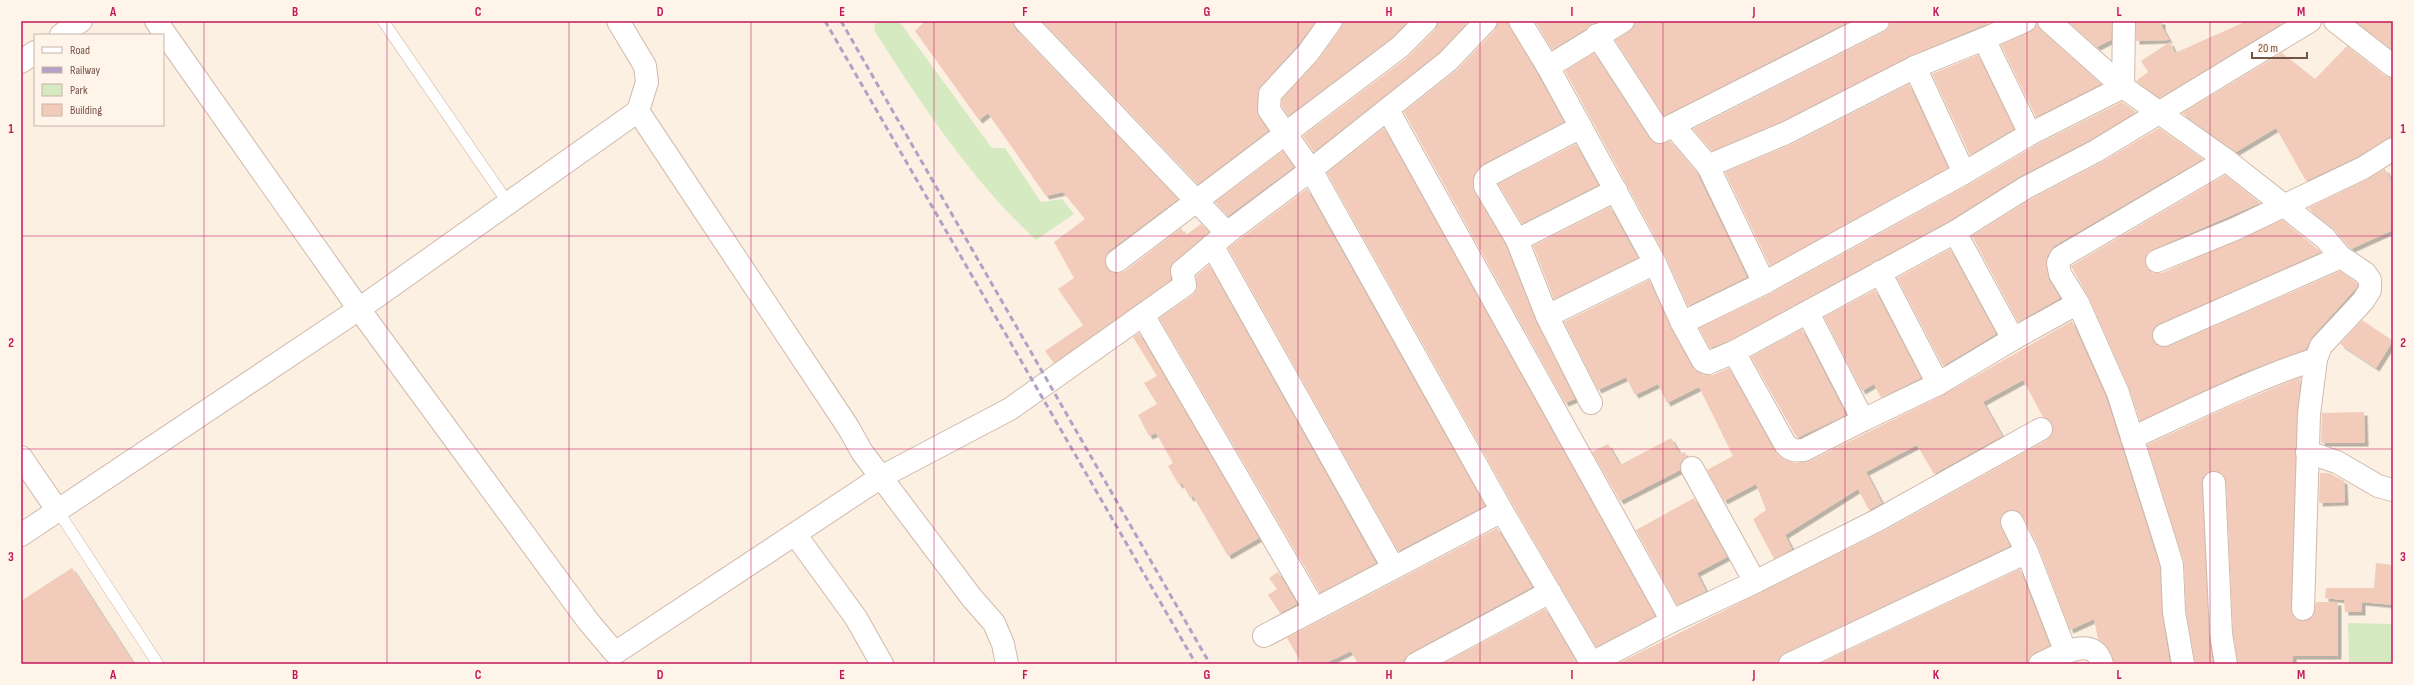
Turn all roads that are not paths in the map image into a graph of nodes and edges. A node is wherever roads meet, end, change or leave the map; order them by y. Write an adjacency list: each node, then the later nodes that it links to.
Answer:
1 (81, 21): 17 (street)
2 (156, 21): 52 (street)
3 (383, 21): 40 (lane)
4 (618, 21): 27 (street)
5 (1025, 21): 39 (street)
6 (1331, 21): 31 (street)
7 (1426, 21): 31 (street)
8 (1485, 21): 26 (street)
9 (1520, 21): 23 (street)
10 (1623, 21): 18 (street)
11 (1878, 21): 29 (street)
12 (2025, 21): 19 (street)
13 (2050, 21): 25 (street)
14 (2124, 21): 25 (street)
15 (2310, 21): 28 (street)
16 (2335, 21): 22 (street)
17 (62, 34)
18 (1597, 35): 23 (street); 29 (street)
19 (1984, 39): 24 (street); 32 (street)
20 (34, 53): 21 (street)
21 (21, 62)
22 (2393, 66)
23 (1548, 67): 30 (street)
24 (1915, 67): 35 (street); 37 (street)
25 (2123, 87): 28 (street); 32 (street)
26 (1388, 110): 36 (street); 83 (street)
27 (638, 111): 40 (street); 69 (street)
28 (2160, 113): 34 (street); 42 (street)
29 (1673, 125): 35 (street)
30 (1581, 127): 38 (street); 44 (street)
31 (1285, 132): 36 (street); 39 (street)
32 (2030, 134): 37 (street)
33 (2393, 149): 41 (street)
34 (2226, 160): 41 (street); 51 (street)
35 (1708, 166): 50 (street)
36 (1312, 170): 43 (street); 73 (street)
37 (1964, 173): 50 (street)
38 (1616, 190): 44 (street); 48 (street)
39 (1198, 201): 43 (street); 46 (street)
40 (508, 203): 52 (street)
41 (2281, 205): 45 (street); 47 (street)
42 (1955, 232): 49 (street); 58 (street)
43 (1220, 239): 54 (street); 78 (street)
44 (1517, 240): 55 (street)
45 (2341, 257): 57 (street); 60 (street)
46 (1117, 261)
47 (2157, 261)
48 (1655, 263): 55 (street); 56 (street)
49 (1880, 272): 53 (street); 61 (street)
50 (1764, 283): 56 (street)
51 (2078, 303): 58 (street); 65 (street)
52 (359, 309): 72 (street); 86 (street)
53 (1808, 313): 59 (street); 63 (street)
54 (1143, 315): 69 (street); 81 (street)
55 (1547, 316): 62 (street)
56 (1682, 323): 59 (street)
57 (2164, 335)
58 (2013, 339): 61 (street)
59 (1734, 352): 63 (street)
60 (2316, 359): 65 (street); 66 (street)
61 (1938, 384): 63 (street)
62 (1592, 403)
63 (1863, 420)
64 (2041, 429): 79 (street)
65 (2132, 438): 95 (street)
66 (2307, 452): 71 (street); 82 (street)
67 (21, 458): 72 (street)
68 (1692, 468): 79 (street)
69 (881, 477): 75 (street); 89 (street)
70 (2214, 483): 96 (street)
71 (2393, 490)
72 (58, 511): 76 (street); 87 (lane)
73 (1502, 511): 78 (street); 80 (street)
74 (2012, 522): 77 (street)
75 (795, 534): 86 (street); 88 (street)
76 (21, 535)
77 (2026, 552): 85 (street); 92 (street)
78 (1393, 567): 81 (street)
79 (1756, 582): 83 (street)
80 (1550, 592): 90 (street); 91 (street)
81 (1314, 608): 84 (street)
82 (2303, 609)
83 (1672, 621): 91 (street)
84 (1264, 636)
85 (2066, 652): 93 (street); 94 (street)
86 (620, 658)
87 (158, 664)
88 (882, 664)
89 (1007, 664)
90 (1416, 664)
91 (1592, 664)
92 (1790, 664)
93 (2040, 664)
94 (2102, 664)
95 (2183, 664)
96 (2226, 664)

